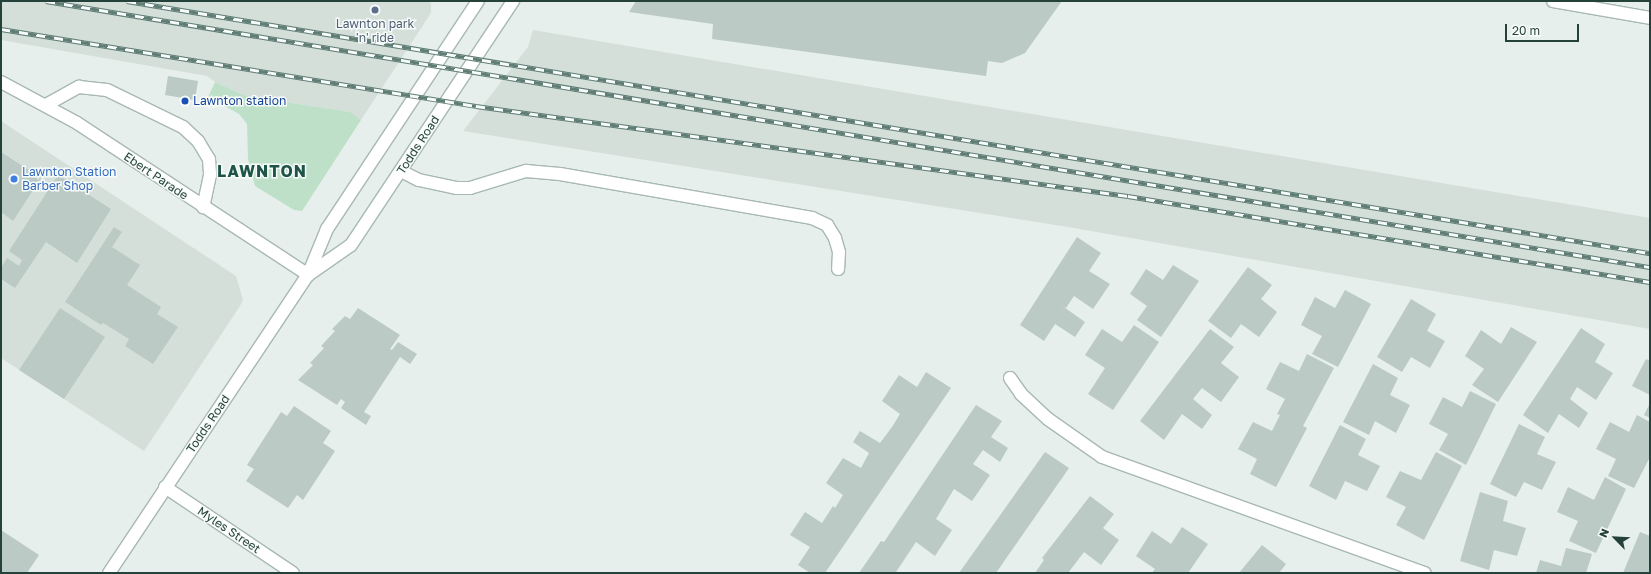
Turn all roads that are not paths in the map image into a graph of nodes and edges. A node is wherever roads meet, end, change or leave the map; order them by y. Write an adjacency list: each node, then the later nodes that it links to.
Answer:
1 (478, 1): 10 (street, Todds Road)
2 (1553, 1): 4 (street)
3 (511, 2): 7 (street, Todds Road)
4 (1650, 18)
5 (1, 82): 6 (street, Ebert Parade)
6 (46, 105): 8 (street, Ebert Parade); 8 (street)
7 (401, 171): 9 (street); 10 (street, Todds Road)
8 (203, 207): 10 (street, Ebert Parade)
9 (838, 270)
10 (308, 275): 12 (street, Todds Road)
11 (1010, 378): 15 (street)
12 (165, 487): 13 (street, Todds Road); 14 (street, Myles Street)
13 (109, 573)
14 (293, 573)
15 (1425, 573)

